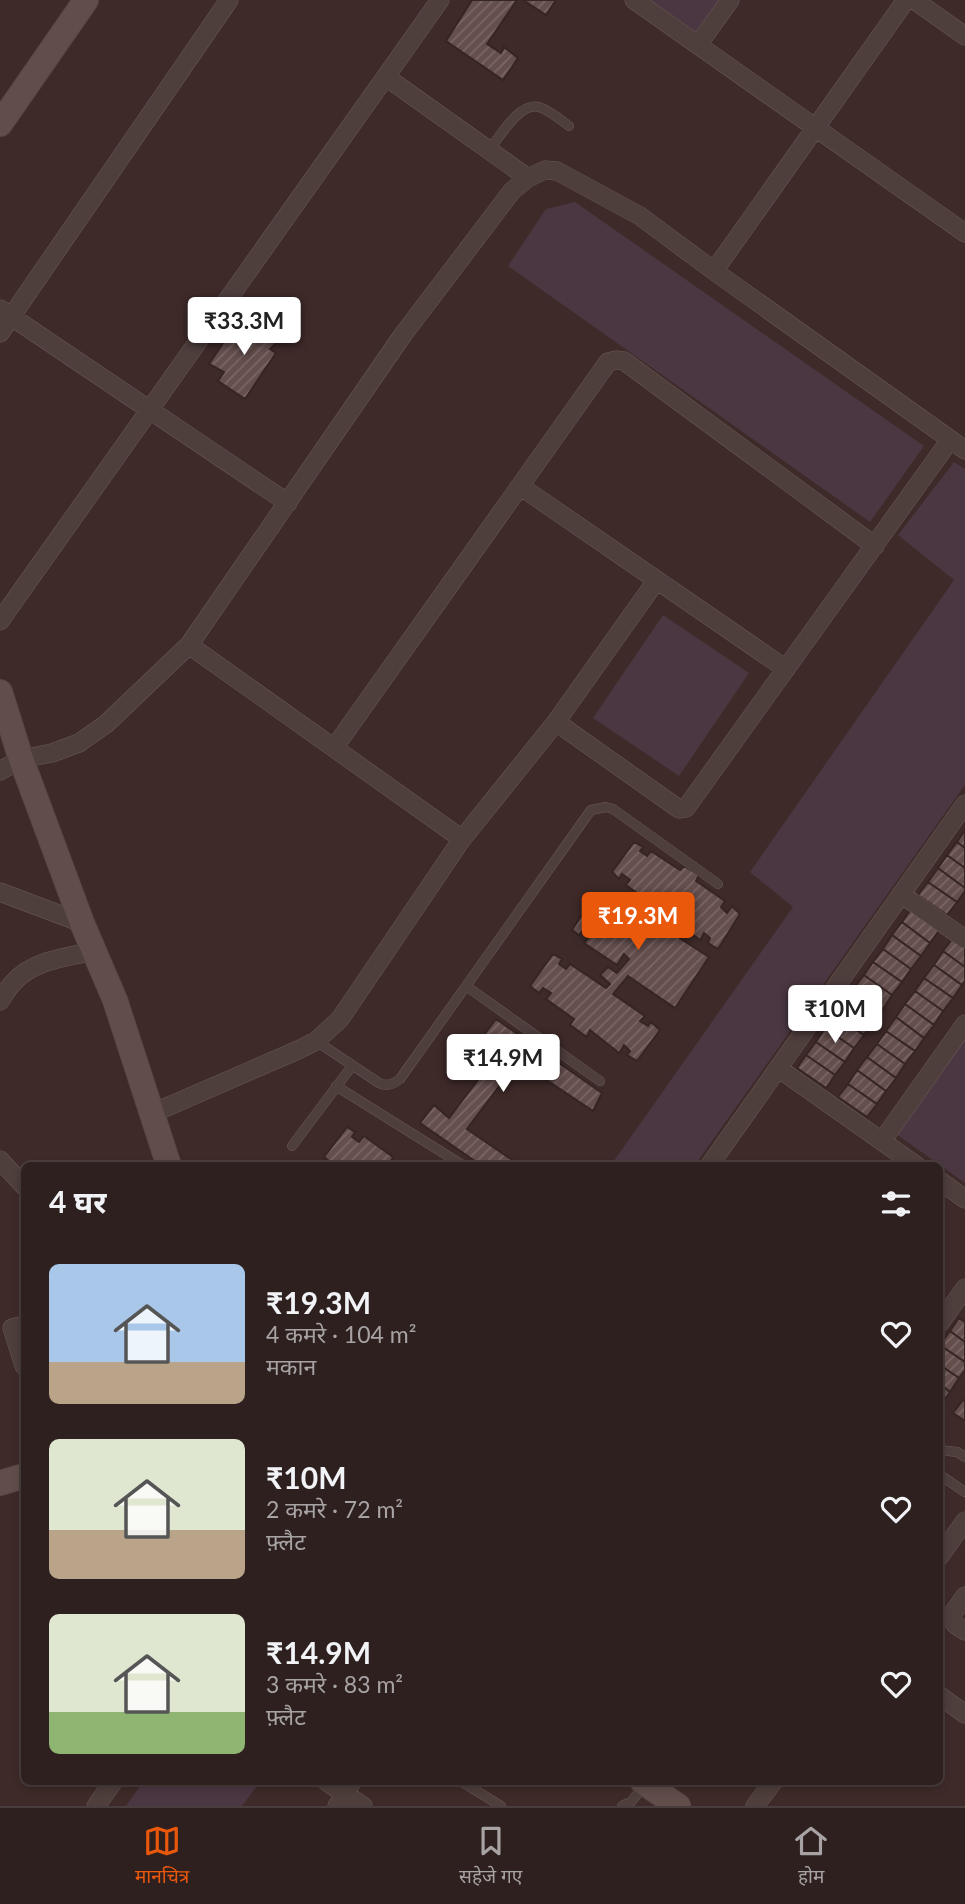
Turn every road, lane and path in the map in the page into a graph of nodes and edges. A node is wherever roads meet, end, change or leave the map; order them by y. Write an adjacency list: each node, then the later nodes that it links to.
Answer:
1 (86, 0): 11 (street)
2 (229, 0): 18 (street)
3 (440, 0): 10 (street)
4 (634, 0): 9 (street)
5 (730, 0): 9 (street)
6 (906, 0): 13 (street)
7 (914, 0): 8 (street)
8 (965, 36)
9 (698, 45): 13 (street)
10 (386, 77): 14 (street); 20 (street)
11 (0, 124)
12 (569, 125): 14 (lane)
13 (815, 129): 16 (street); 17 (street)
14 (489, 150): 15 (street)
15 (528, 178): 17 (street); 23 (street)
16 (965, 233)
17 (714, 271): 21 (street)
18 (6, 313): 19 (street); 20 (street)
19 (0, 333)
20 (150, 409): 23 (street); 26 (street)
21 (958, 445): 24 (street)
22 (520, 486): 24 (street); 25 (street); 31 (street)
23 (288, 503): 27 (street)
24 (874, 546): 28 (street)
25 (656, 581): 28 (street); 30 (street)
26 (0, 621)
27 (189, 645): 31 (street); 32 (street)
28 (786, 669): 30 (street)
29 (0, 692): 32 (street)
30 (556, 722): 34 (street)
31 (334, 748): 34 (street)
32 (10, 765): 38 (street)
33 (965, 804): 37 (street)
34 (462, 839): 44 (street)
35 (718, 884): 41 (lane)
36 (0, 892): 38 (street)
37 (901, 894): 39 (street); 46 (street)
38 (82, 923): 40 (street)
39 (965, 939)
40 (95, 951): 42 (street); 49 (street)
41 (466, 986): 45 (lane); 47 (lane)
42 (0, 1001)
43 (965, 1024): 50 (street)
44 (316, 1041): 45 (lane); 49 (street)
45 (352, 1066): 48 (lane)
46 (778, 1068): 50 (street); 55 (street)
47 (600, 1081)
48 (337, 1086): 51 (lane); 54 (lane)
49 (153, 1113): 53 (street)
50 (882, 1141): 56 (street)
51 (292, 1146)
52 (0, 1160): 57 (street)
53 (168, 1162)
54 (458, 1162)
55 (712, 1162)
56 (911, 1162)
57 (21, 1183)
58 (943, 1183): 59 (street)
59 (965, 1199)
60 (965, 1288): 61 (street)
61 (943, 1320)
62 (21, 1326): 63 (street)
63 (21, 1356)
64 (943, 1450): 65 (lane)
65 (965, 1457)
66 (21, 1477): 68 (street)
67 (943, 1477): 69 (lane)
68 (0, 1483)
69 (965, 1492)
70 (965, 1521): 71 (street)
71 (943, 1552)
72 (965, 1596): 73 (street)
73 (965, 1630)
74 (943, 1698): 75 (street)
75 (965, 1714)
76 (111, 1785): 82 (street)
77 (467, 1785): 84 (lane)
78 (642, 1785): 85 (lane)
79 (648, 1785): 86 (street)
80 (771, 1785): 87 (street)
81 (345, 1794): 83 (street)
82 (96, 1806)
83 (363, 1806)
84 (501, 1806)
85 (622, 1806)
86 (678, 1806)
87 (755, 1806)

